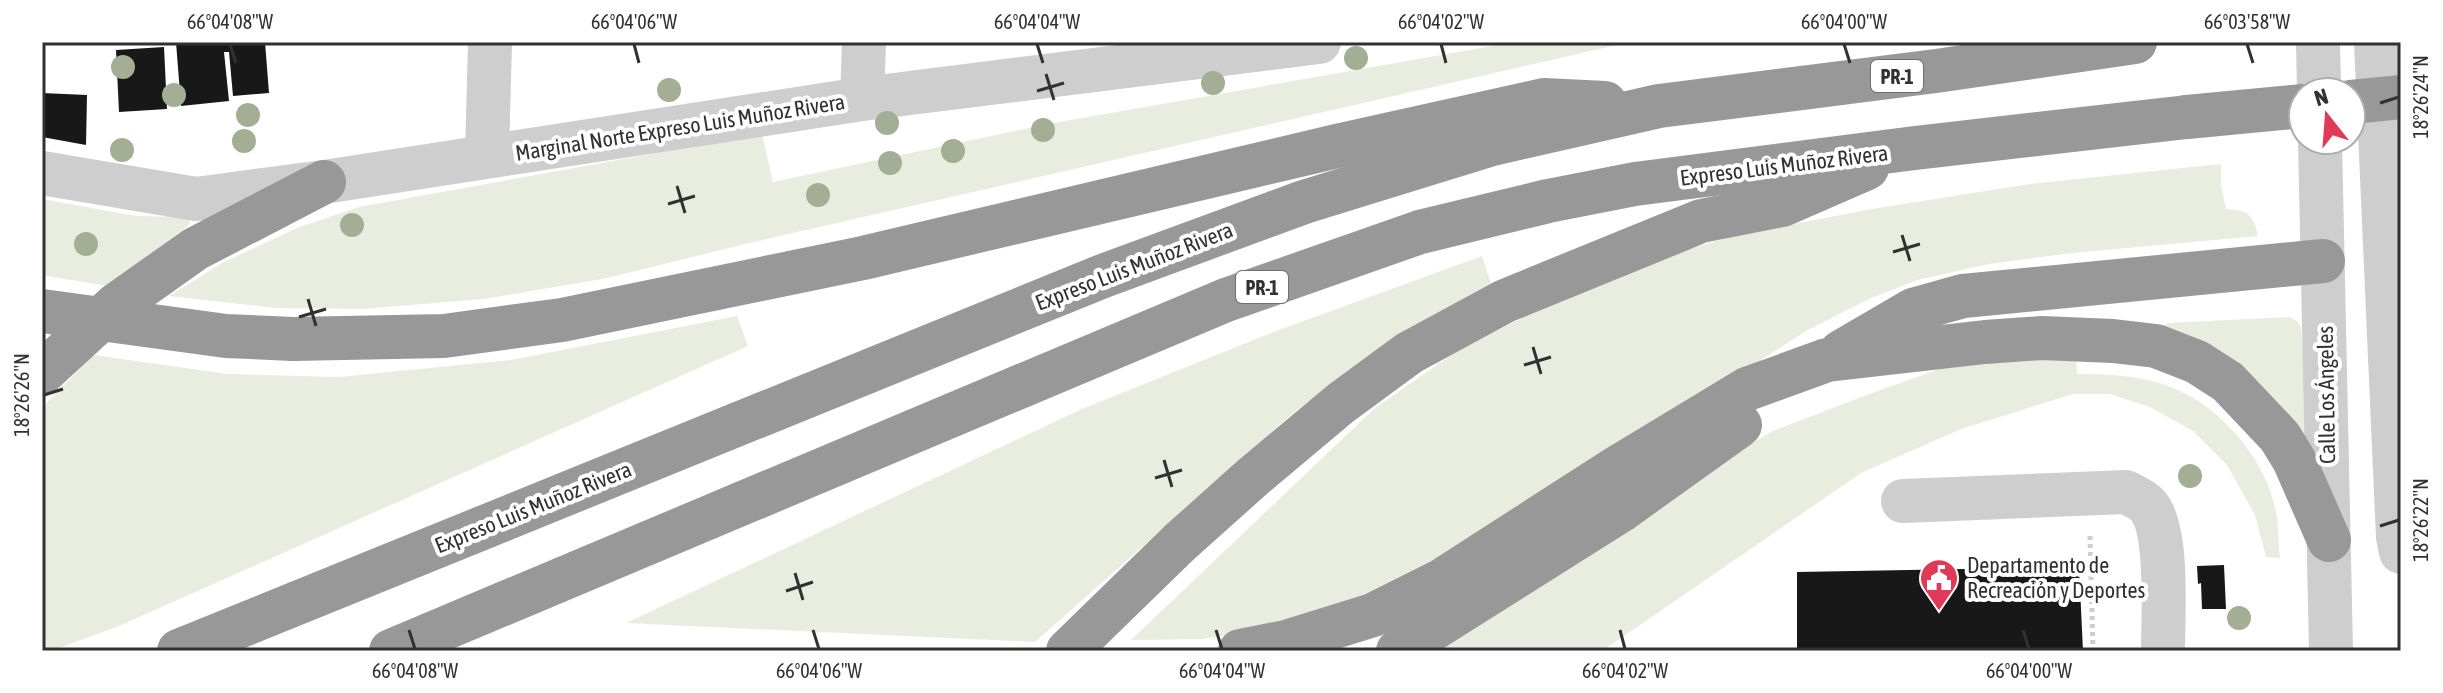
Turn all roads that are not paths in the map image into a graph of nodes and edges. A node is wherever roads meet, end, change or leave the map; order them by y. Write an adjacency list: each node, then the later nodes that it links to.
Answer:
1 (490, 42): 14 (street)
2 (864, 42): 9 (street)
3 (1319, 42): 9 (street, Marginal Norte Expreso Luis Muñoz Rivera)
4 (2135, 42): 11 (highway, Expreso Luis Muñoz Rivera / PR-1)
5 (2318, 42): 7 (street)
6 (2376, 42): 18 (street)
7 (2319, 76)
8 (2401, 97): 10 (highway, bridge)
9 (862, 99): 14 (street, Marginal Norte Expreso Luis Muñoz Rivera)
10 (2367, 100)
11 (1659, 106): 20 (highway, bridge); 26 (highway, Expreso Luis Muñoz Rivera / PR-1)
12 (2287, 108): 13 (highway, Expreso Luis Muñoz Rivera / PR-1, bridge)
13 (1915, 148): 27 (highway, Expreso Luis Muñoz Rivera / PR-1); 28 (highway)
14 (487, 156): 17 (street, Marginal Norte Expreso Luis Muñoz Rivera)
15 (2320, 156): 19 (street, Calle Los Ángeles)
16 (42, 173): 17 (street, Marginal Norte Expreso Luis Muñoz Rivera)
17 (324, 182): 22 (highway)
18 (2394, 255): 19 (street); 25 (street)
19 (2323, 261): 21 (highway); 24 (street, Calle Los Ángeles)
20 (42, 311)
21 (1827, 360): 24 (highway); 29 (highway); 30 (highway)
22 (42, 373)
23 (1903, 501): 31 (street)
24 (2329, 540): 32 (street, Calle Los Ángeles)
25 (2401, 552)
26 (179, 651)
27 (391, 651)
28 (1068, 651)
29 (1240, 651)
30 (1398, 651)
31 (2163, 651)
32 (2331, 651)

